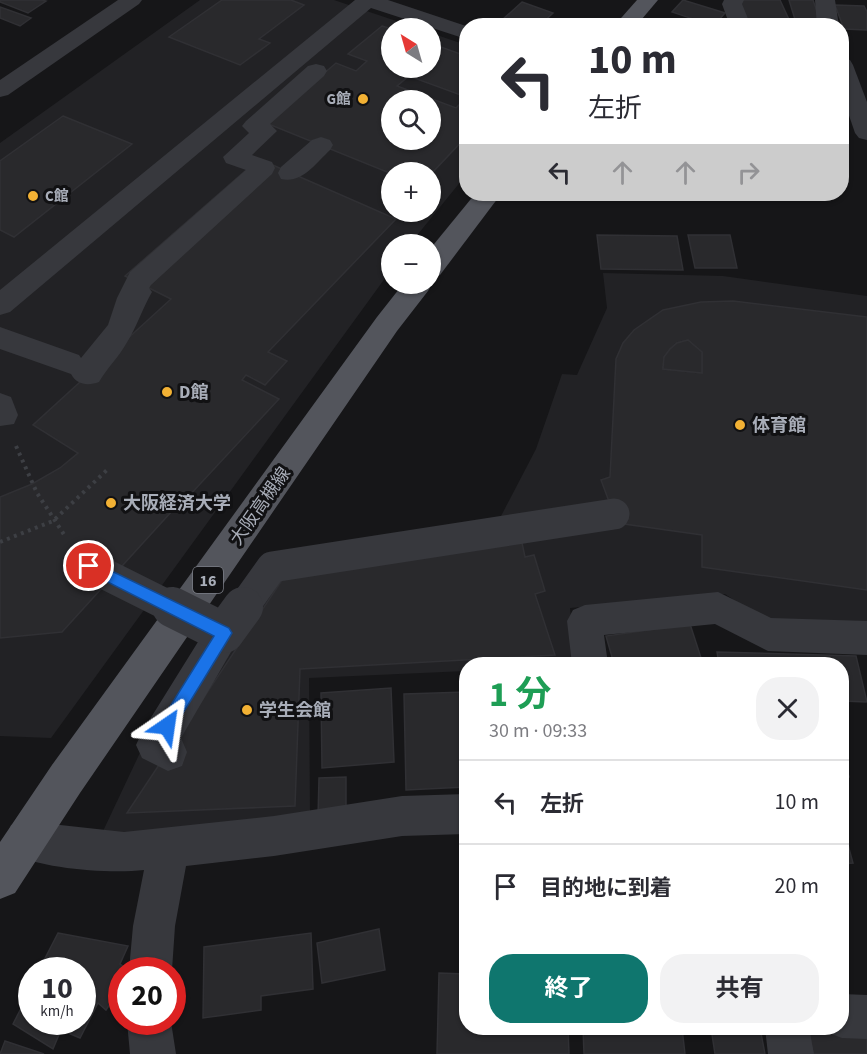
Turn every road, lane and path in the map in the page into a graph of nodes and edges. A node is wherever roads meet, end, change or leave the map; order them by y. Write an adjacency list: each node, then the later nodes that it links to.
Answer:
1 (103, 0): 14 (street)
2 (132, 0): 16 (street)
3 (367, 0): 8 (street); 12 (street)
4 (433, 0): 8 (street)
5 (648, 0): 9 (main road)
6 (735, 0): 10 (street)
7 (825, 0): 11 (street)
8 (414, 16): 13 (street)
9 (631, 18)
10 (738, 18)
11 (827, 18)
12 (344, 20): 20 (street); 24 (street)
13 (459, 31)
14 (0, 68)
15 (849, 84): 17 (street)
16 (0, 90)
17 (867, 133): 18 (street)
18 (849, 136)
19 (321, 145): 20 (street)
20 (282, 170): 25 (street)
21 (483, 201): 22 (main road)
22 (441, 254)
23 (410, 294): 37 (main road, 大阪高槻線 / 16)
24 (0, 305)
25 (0, 338)
26 (107, 470): 29 (path)
27 (32, 484): 29 (path)
28 (614, 514): 32 (street, bridge)
29 (53, 522): 30 (path)
30 (0, 542)
31 (89, 566): 32 (street, bridge)
32 (224, 633): 35 (street)
33 (867, 639): 34 (street)
34 (589, 657)
35 (168, 752)
36 (459, 814): 38 (street)
37 (25, 839): 38 (street); 39 (main road, 大阪高槻線 / 16)
38 (169, 848): 40 (street)
39 (0, 878)
40 (153, 957)
41 (849, 1016): 42 (street)
42 (867, 1017)
43 (151, 1035): 45 (street)
44 (788, 1035): 46 (street)
45 (153, 1054)
46 (791, 1054)

